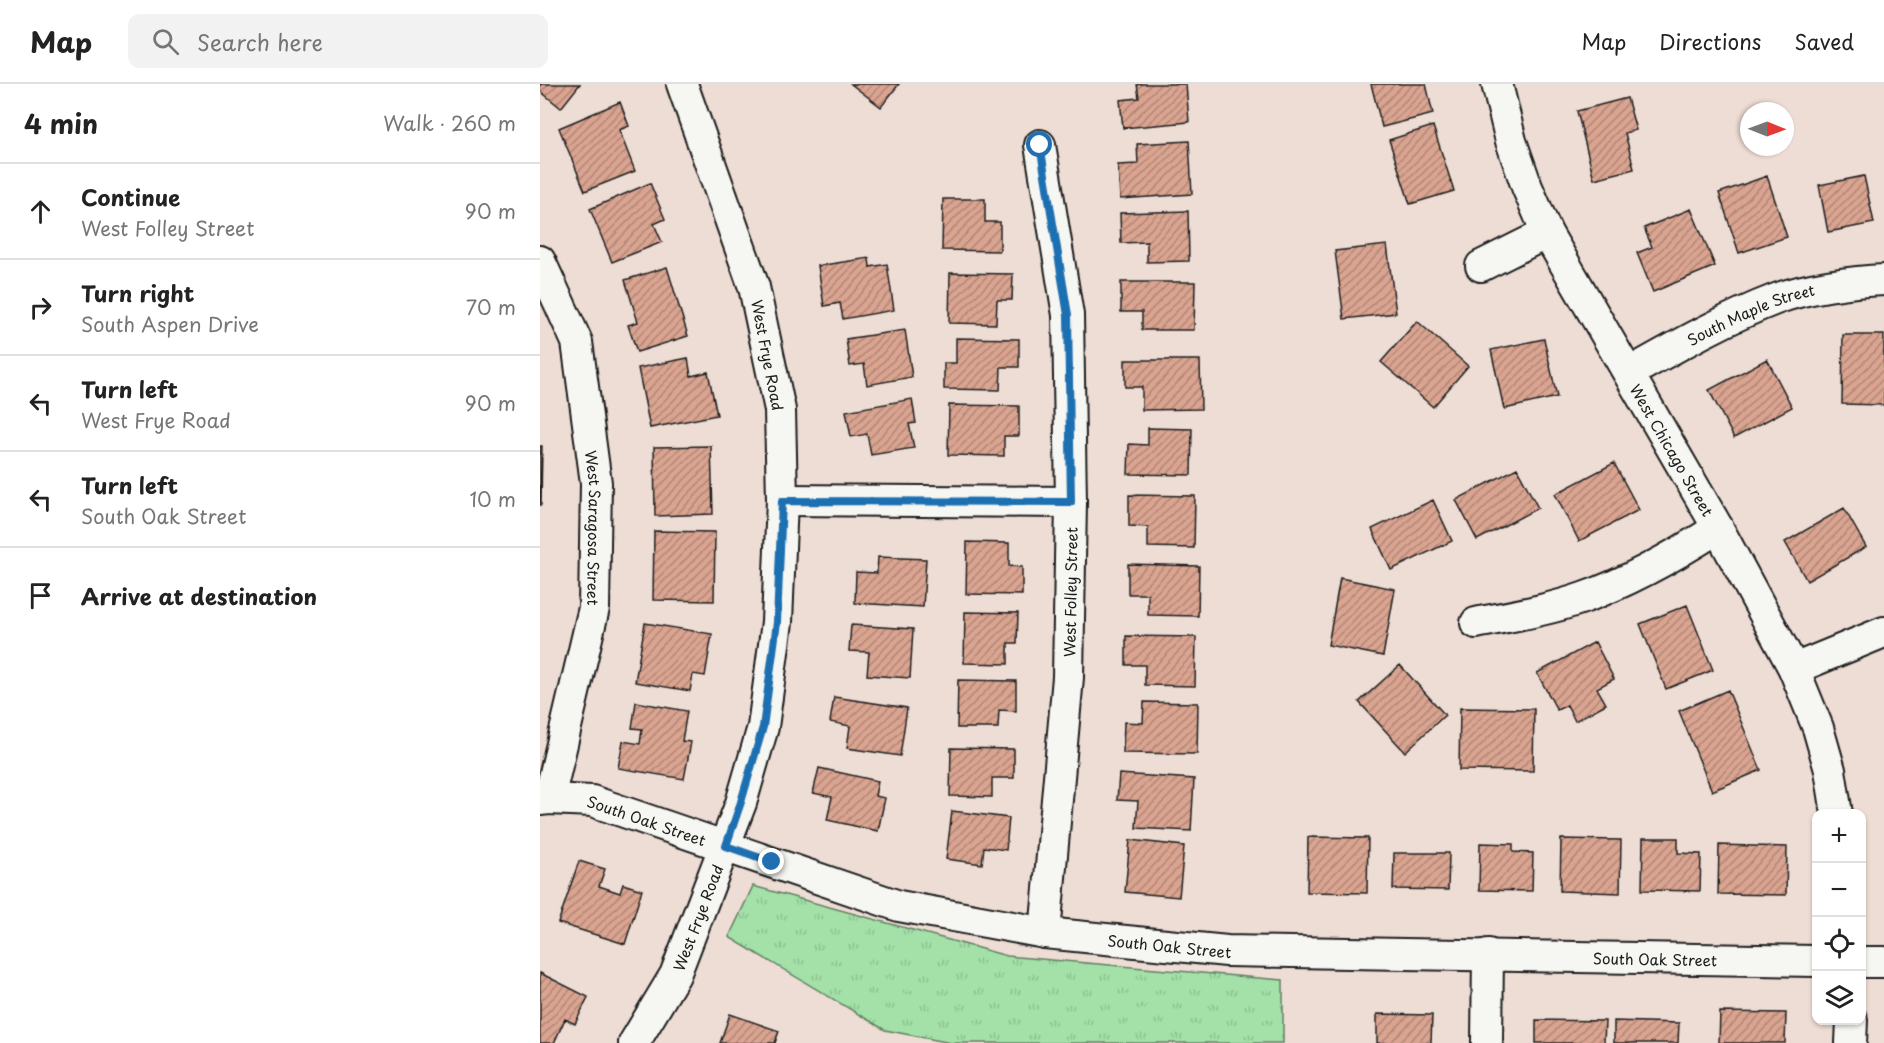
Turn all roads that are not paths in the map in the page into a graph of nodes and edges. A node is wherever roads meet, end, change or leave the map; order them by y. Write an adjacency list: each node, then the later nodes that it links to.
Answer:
1 (682, 84): 9 (street, West Frye Road)
2 (1497, 84): 4 (street, West Chicago Street)
3 (1040, 145): 10 (street, West Folley Street)
4 (1547, 233): 6 (street); 8 (street, West Chicago Street)
5 (540, 261): 15 (street, West Saragosa Street)
6 (1480, 266)
7 (1884, 280): 8 (street, South Maple Street)
8 (1629, 373): 11 (street, West Chicago Street)
9 (782, 501): 10 (street); 17 (street, West Frye Road)
10 (1071, 502): 18 (street, West Folley Street)
11 (1718, 528): 12 (street); 14 (street, West Chicago Street)
12 (1476, 623)
13 (1884, 632): 14 (street)
14 (1794, 669): 16 (street, West Chicago Street)
15 (544, 799): 17 (street, South Oak Street)
16 (1836, 809)
17 (726, 846): 18 (street, South Oak Street); 24 (street, West Frye Road)
18 (1045, 933): 19 (street, South Oak Street)
19 (1488, 954): 20 (street, South Oak Street); 25 (street)
20 (1812, 961)
21 (1866, 962): 22 (street)
22 (1884, 962)
23 (1852, 1025): 26 (street)
24 (634, 1043)
25 (1487, 1043)
26 (1851, 1043)

